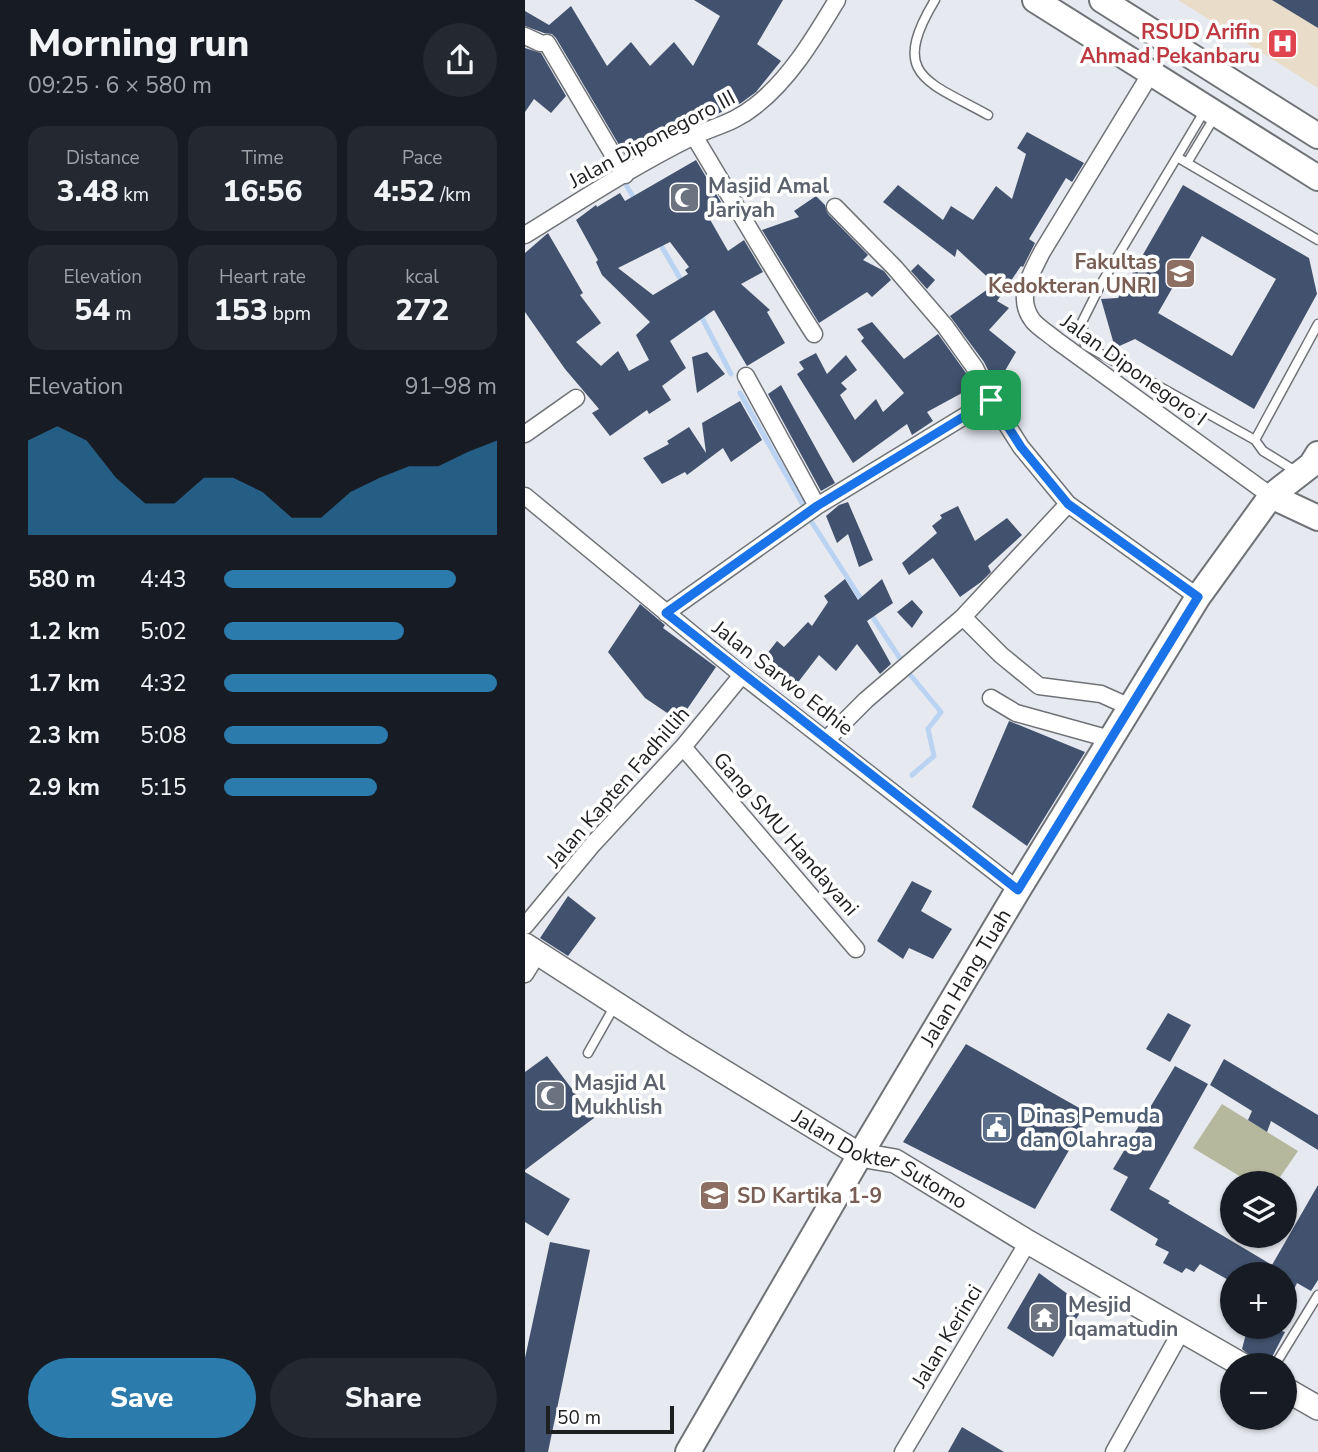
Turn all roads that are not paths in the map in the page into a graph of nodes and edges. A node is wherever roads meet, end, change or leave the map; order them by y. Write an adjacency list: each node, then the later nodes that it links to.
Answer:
1 (837, 0): 9 (street, Jalan Diponegoro III)
2 (935, 0): 8 (lane)
3 (1035, 0): 6 (main road)
4 (1102, 0): 10 (main road)
5 (525, 36): 13 (street)
6 (1151, 73): 7 (main road); 28 (street, Jalan Diponegoro I)
7 (1211, 111): 11 (lane); 12 (lane); 14 (main road)
8 (988, 115)
9 (694, 136): 13 (street, Jalan Diponegoro III); 19 (street)
10 (1318, 136)
11 (1177, 157): 12 (lane); 24 (lane)
12 (1187, 163): 17 (lane)
13 (620, 178): 16 (street, Jalan Diponegoro III)
14 (1318, 178)
15 (835, 207): 22 (street)
16 (525, 235)
17 (1318, 240)
18 (1318, 324): 24 (lane)
19 (814, 334)
20 (746, 376): 30 (street)
21 (576, 398): 23 (street)
22 (991, 400): 29 (street); 30 (street)
23 (525, 434)
24 (1255, 440): 26 (lane)
25 (1318, 454): 26 (main road, Jalan Hang Tuah)
26 (1300, 474): 28 (main road, Jalan Hang Tuah)
27 (525, 496): 33 (street, Jalan Sarwo Edhie)
28 (1271, 496): 31 (main road); 32 (main road, Jalan Hang Tuah)
29 (1068, 504): 32 (street); 34 (street)
30 (817, 506): 33 (street)
31 (1318, 518)
32 (1198, 597): 37 (main road, Jalan Hang Tuah)
33 (666, 613): 35 (street, Jalan Sarwo Edhie)
34 (963, 617): 37 (street); 39 (street)
35 (743, 675): 39 (street, Jalan Sarwo Edhie); 40 (street, Jalan Kapten Fadhillih)
36 (991, 698): 38 (street)
37 (1129, 707): 38 (main road, Jalan Hang Tuah)
38 (1110, 738): 41 (main road, Jalan Hang Tuah)
39 (827, 739): 41 (street, Jalan Sarwo Edhie)
40 (683, 747): 42 (street, Jalan Kapten Fadhillih); 44 (street, Gang SMU Handayani)
41 (1018, 890): 48 (main road, Jalan Hang Tuah)
42 (525, 926)
43 (531, 949): 45 (street); 46 (main road, Jalan Dokter Sutomo)
44 (856, 949)
45 (525, 974)
46 (616, 1004): 47 (lane); 48 (main road, Jalan Dokter Sutomo)
47 (588, 1053)
48 (860, 1155): 49 (main road, Jalan Dokter Sutomo); 56 (main road, Jalan Hang Tuah)
49 (1028, 1242): 51 (main road, Jalan Dokter Sutomo); 57 (street, Jalan Kerinci)
50 (1318, 1295): 53 (lane)
51 (1182, 1330): 52 (main road, Jalan Dokter Sutomo); 58 (street)
52 (1221, 1353)
53 (1282, 1353)
54 (1297, 1396): 55 (main road)
55 (1318, 1408)
56 (688, 1452)
57 (903, 1452)
58 (1114, 1452)

